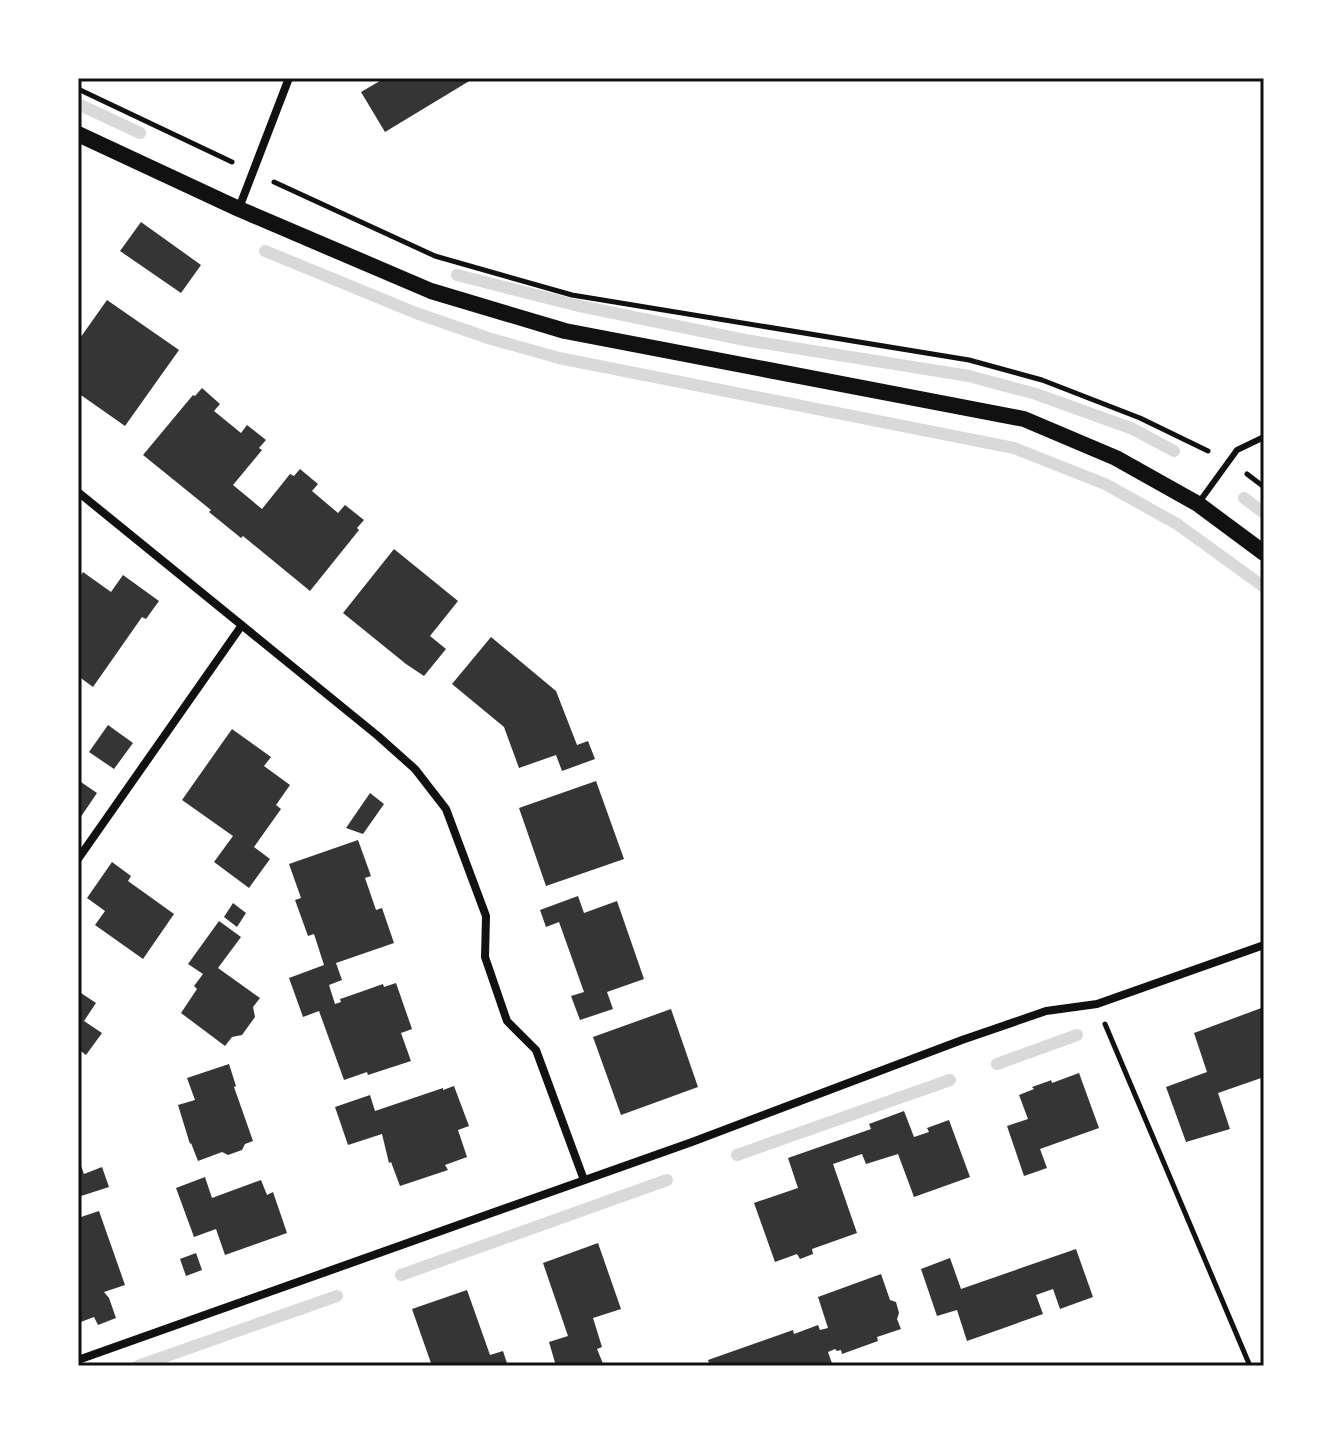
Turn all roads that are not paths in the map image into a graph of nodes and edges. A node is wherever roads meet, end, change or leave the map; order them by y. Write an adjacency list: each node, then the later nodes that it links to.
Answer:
1 (289, 78): 3 (street)
2 (78, 134): 3 (main road)
3 (239, 209): 6 (main road)
4 (1264, 437): 6 (lane)
5 (78, 492): 8 (street)
6 (1198, 504): 7 (main road)
7 (1264, 553)
8 (242, 625): 9 (street); 11 (street)
9 (78, 859)
10 (1264, 945): 11 (street)
11 (584, 1180): 12 (street)
12 (78, 1360)

